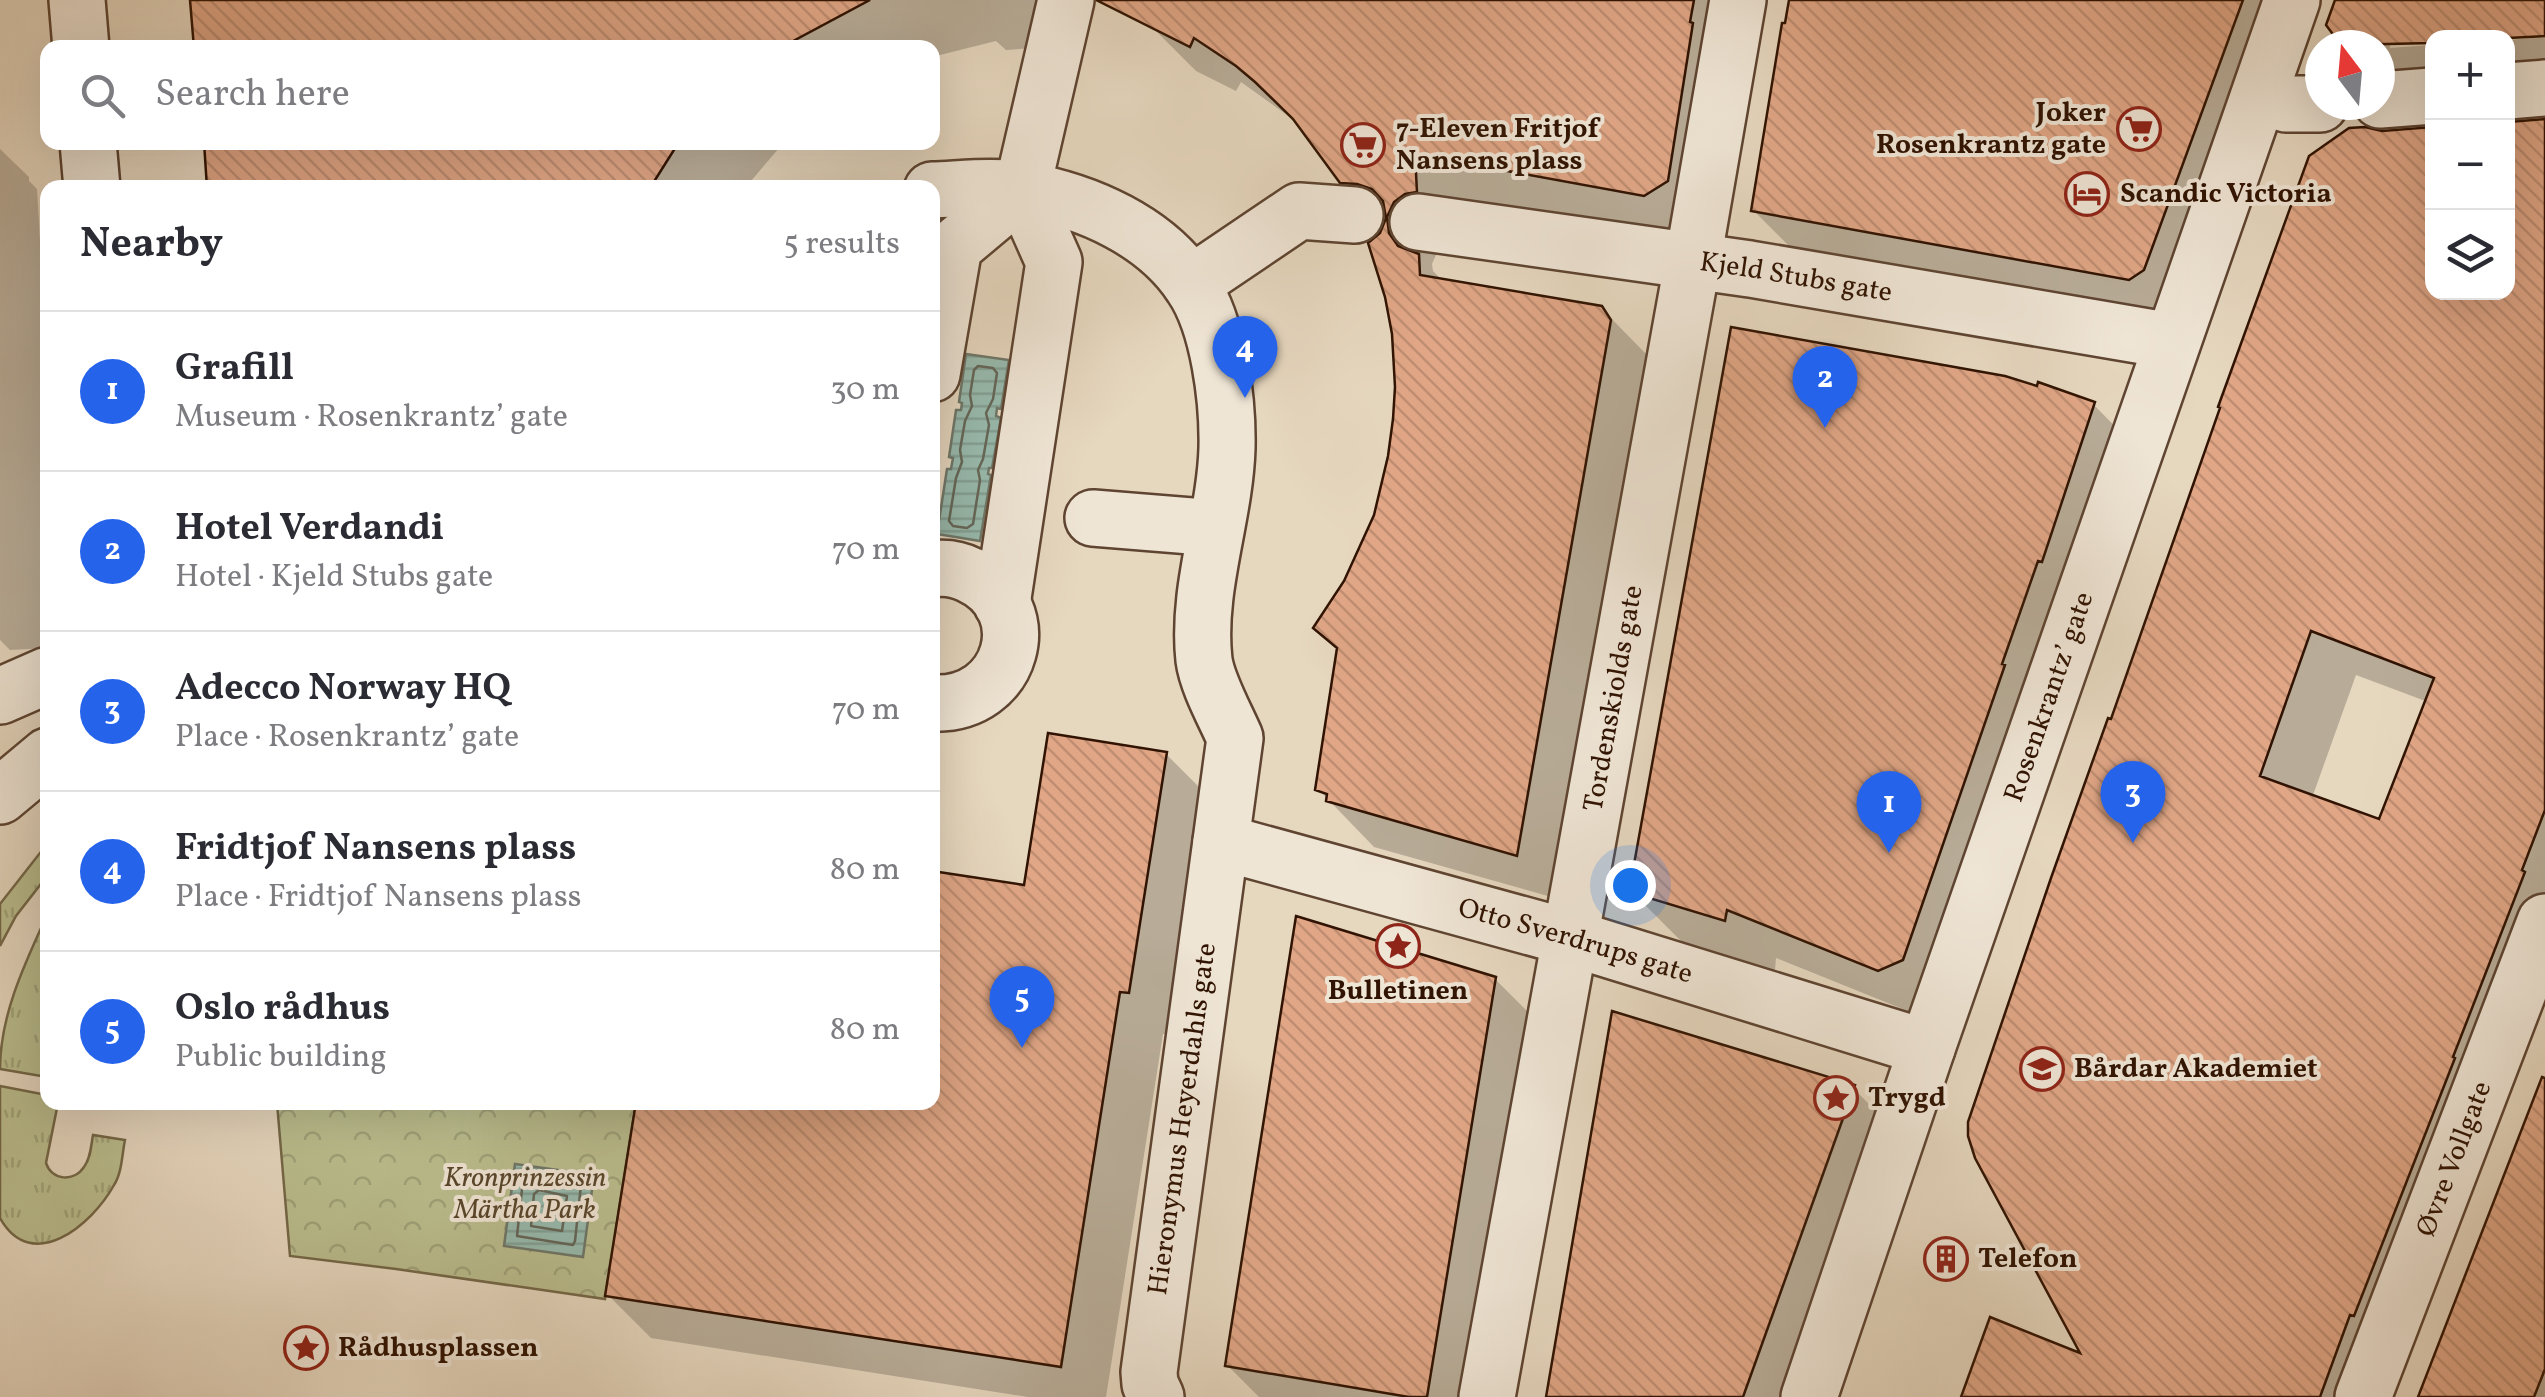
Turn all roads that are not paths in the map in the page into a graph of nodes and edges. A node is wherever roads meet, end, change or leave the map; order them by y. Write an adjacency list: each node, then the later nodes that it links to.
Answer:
1 (77, 0): 5 (street)
2 (1066, 0): 15 (street)
3 (1738, 0): 18 (street, Tordenskiolds gate)
4 (2292, 0): 8 (street, Rosenkrantz’ gate)
5 (80, 40)
6 (2545, 88): 7 (street)
7 (2515, 90)
8 (2260, 95): 11 (street); 21 (street, Rosenkrantz’ gate)
9 (2425, 97): 10 (street)
10 (2395, 99)
11 (2305, 104)
12 (89, 150): 13 (street)
13 (91, 180)
14 (940, 190): 15 (street)
15 (1022, 190): 19 (street); 20 (street); 25 (street)
16 (1355, 215): 19 (street)
17 (1418, 222): 18 (street, Kjeld Stubs gate)
18 (1693, 260): 21 (street, Kjeld Stubs gate); 33 (street, Tordenskiolds gate)
19 (1191, 284): 23 (street)
20 (940, 328)
21 (2172, 341): 34 (street, Rosenkrantz’ gate)
22 (1093, 518): 23 (street)
23 (1216, 528): 31 (street, Hieronymus Heyerdahls gate)
24 (940, 568): 25 (street)
25 (1002, 604): 28 (street)
26 (40, 678): 27 (street)
27 (0, 696)
28 (940, 703)
29 (40, 763): 30 (street)
30 (0, 796)
31 (1220, 842): 33 (street, Otto Sverdrups gate); 35 (street, Hieronymus Heyerdahls gate)
32 (2545, 922): 38 (street, Øvre Vollgate)
33 (1571, 938): 34 (street, Otto Sverdrups gate); 36 (street, Tordenskiolds gate)
34 (1927, 1048): 37 (street, Rosenkrantz’ gate)
35 (1155, 1396)
36 (1487, 1397)
37 (1809, 1397)
38 (2363, 1397)

